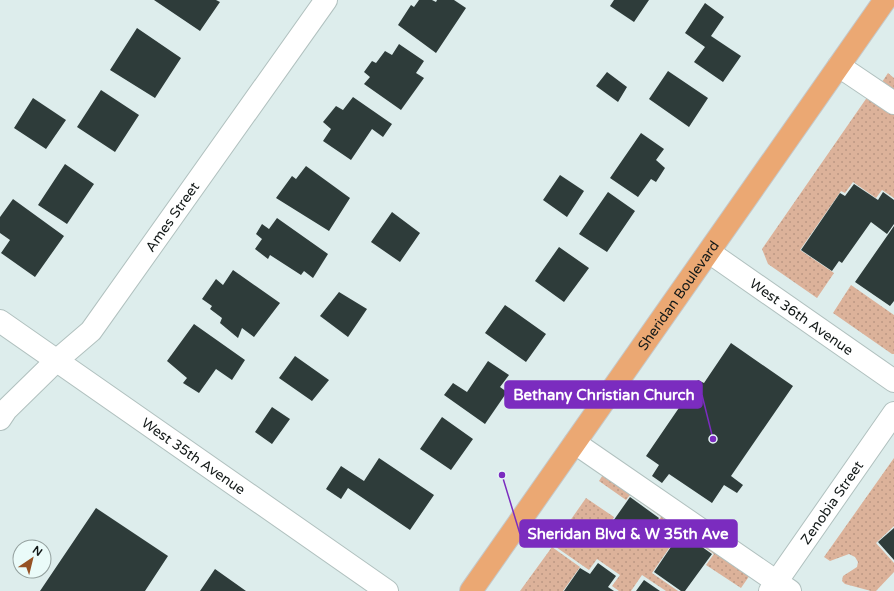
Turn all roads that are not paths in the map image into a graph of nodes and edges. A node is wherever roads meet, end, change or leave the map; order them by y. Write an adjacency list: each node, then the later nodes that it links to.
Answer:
1 (326, 0): 7 (street, Ames Street)
2 (885, 0): 3 (main road, Sheridan Boulevard)
3 (839, 66): 4 (street); 5 (main road, Sheridan Boulevard)
4 (894, 104)
5 (708, 252): 8 (street, West 36th Avenue); 11 (main road, Sheridan Boulevard)
6 (0, 321): 7 (street, West 35th Avenue)
7 (56, 361): 10 (street, Ames Street); 13 (street, West 35th Avenue)
8 (894, 381)
9 (894, 414): 12 (street, Zenobia Street)
10 (0, 419)
11 (575, 443): 12 (street); 14 (main road, Sheridan Boulevard)
12 (778, 588)
13 (387, 591)
14 (471, 591)

